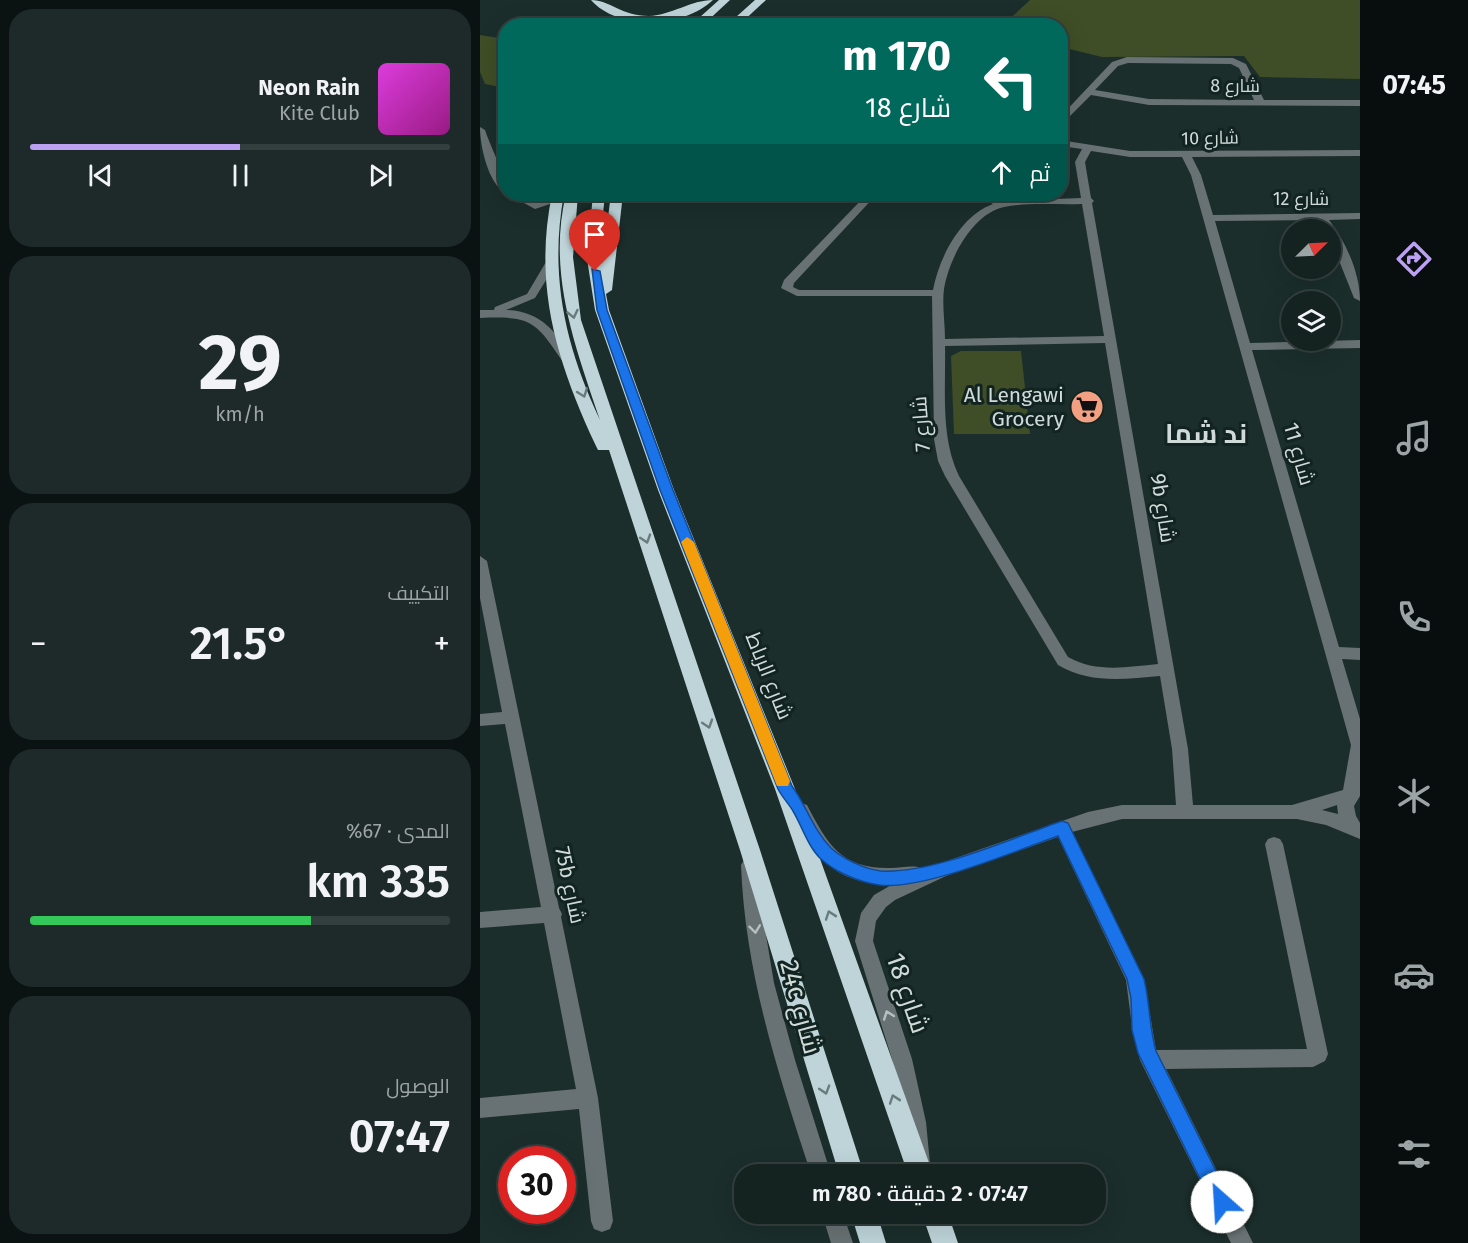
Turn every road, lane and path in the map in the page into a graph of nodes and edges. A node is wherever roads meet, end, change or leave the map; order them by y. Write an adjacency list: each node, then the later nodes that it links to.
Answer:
1 (596, 0): 2 (highway)
2 (708, 0)
3 (714, 0): 7 (highway)
4 (725, 0): 8 (highway)
5 (746, 0): 9 (highway)
6 (761, 0): 10 (highway)
7 (694, 18)
8 (704, 18)
9 (726, 18)
10 (740, 18)
11 (1089, 91): 12 (street, شارع 8); 12 (street); 14 (street)
12 (1258, 102): 13 (street, شارع 8)
13 (1360, 103)
14 (1068, 114)
15 (480, 130): 20 (street)
16 (1068, 145): 17 (street, شارع 10)
17 (1091, 149): 19 (street, شارع 10); 29 (street, 9b شارع)
18 (1360, 153): 19 (street, شارع 10)
19 (1191, 154): 31 (street, شارع 11)
20 (498, 174)
21 (528, 201): 22 (street)
22 (549, 201)
23 (561, 201): 34 (highway)
24 (562, 201): 44 (highway, one-way to 44)
25 (598, 201): 37 (highway, شارع الرباط)
26 (615, 201): 37 (highway)
27 (865, 201): 35 (street)
28 (990, 201): 30 (street)
29 (1089, 203): 30 (street); 40 (street, 9b شارع)
30 (996, 205): 35 (street, شارع 7)
31 (1206, 215): 32 (street, شارع 12); 41 (street, شارع 11)
32 (1326, 216): 33 (street, شارع 12); 36 (street)
33 (1360, 216)
34 (550, 264): 38 (street); 43 (highway)
35 (938, 293): 39 (street, شارع 7)
36 (1360, 298)
37 (602, 310): 53 (highway, شارع الرباط)
38 (480, 314): 43 (street)
39 (939, 341): 40 (street); 49 (street, شارع 7)
40 (1112, 342): 49 (street, 9b شارع)
41 (1243, 344): 42 (street); 47 (street, شارع 11)
42 (1360, 344)
43 (572, 365): 44 (highway, one-way to 44)
44 (632, 497): 60 (highway, one-way to 60)
45 (480, 561): 50 (street, 75b شارع)
46 (1360, 654): 47 (street)
47 (1334, 658): 48 (street); 52 (street, شارع 11)
48 (1360, 662)
49 (1168, 673): 55 (street, 9b شارع)
50 (511, 717): 51 (street); 62 (street, 75b شارع)
51 (480, 720)
52 (1360, 746): 54 (street, شارع 11)
53 (785, 789): 61 (street, شارع 18); 69 (highway, شارع الرباط, one-way to 53)
54 (1353, 792): 56 (street, شارع 18); 58 (street, شارع 11)
55 (1191, 811): 56 (street, شارع 18); 57 (street, شارع 18)
56 (1283, 811): 58 (street, شارع 18)
57 (1062, 828): 61 (street, شارع 18); 64 (street)
58 (1360, 833)
59 (1274, 844): 64 (street)
60 (750, 850): 67 (street, 24c شارع, one-way to 67); 68 (highway, one-way to 68)
61 (940, 870): 70 (street, شارع 18, one-way to 61)
62 (553, 914): 63 (street); 65 (street, 75b شارع)
63 (480, 920)
64 (1151, 1059): 78 (street)
65 (588, 1098): 66 (street); 71 (street, 75b شارع)
66 (480, 1108)
67 (818, 1164)
68 (849, 1164)
69 (917, 1164)
70 (920, 1164)
71 (602, 1221)
72 (836, 1224): 75 (street)
73 (867, 1224): 76 (highway)
74 (938, 1224): 77 (highway)
75 (842, 1243)
76 (873, 1243)
77 (945, 1243)
78 (1242, 1243)

